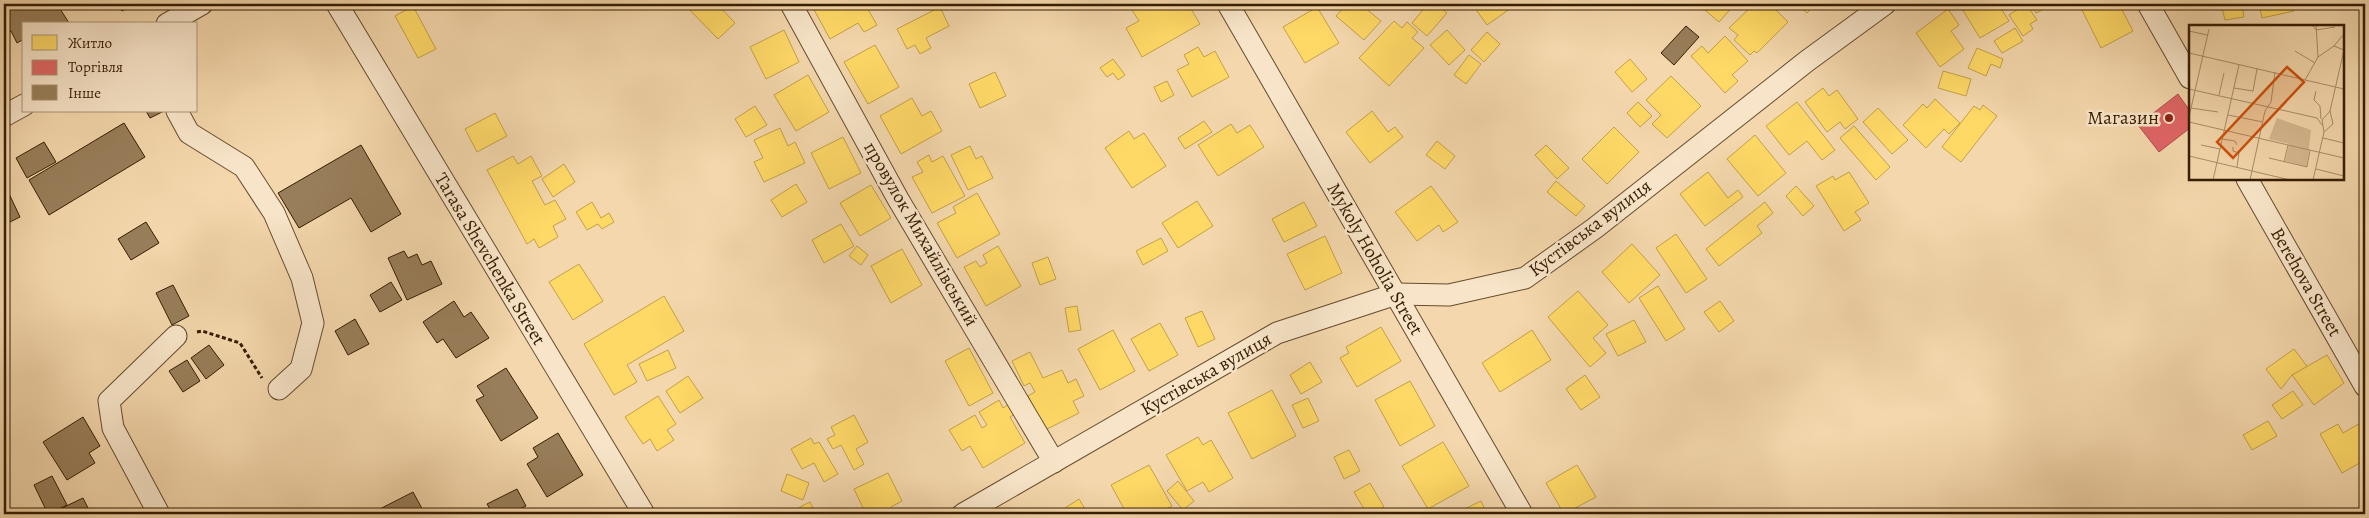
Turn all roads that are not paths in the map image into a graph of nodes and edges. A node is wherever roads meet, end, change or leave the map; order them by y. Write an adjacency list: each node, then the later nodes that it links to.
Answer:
1 (202, 4): 7 (street)
2 (336, 4): 19 (street, Tarasa Shevchenka Street)
3 (791, 4): 17 (street, провулок Михайлівський)
4 (1228, 4): 13 (street, Mykoly Hoholia Street)
5 (1884, 4): 13 (street, Кустівська вулиця)
6 (2148, 4): 8 (street)
7 (170, 22)
8 (2189, 76)
9 (22, 106): 11 (street)
10 (178, 112): 16 (street)
11 (4, 116)
12 (2249, 180): 15 (street, Berehova Street)
13 (1396, 294): 17 (street, Кустівська вулиця); 21 (street, Mykoly Hoholia Street)
14 (176, 336): 18 (street)
15 (2365, 386)
16 (279, 389)
17 (1054, 462): 20 (street, Кустівська вулиця)
18 (158, 514)
19 (644, 514)
20 (963, 514)
21 (1522, 514)

